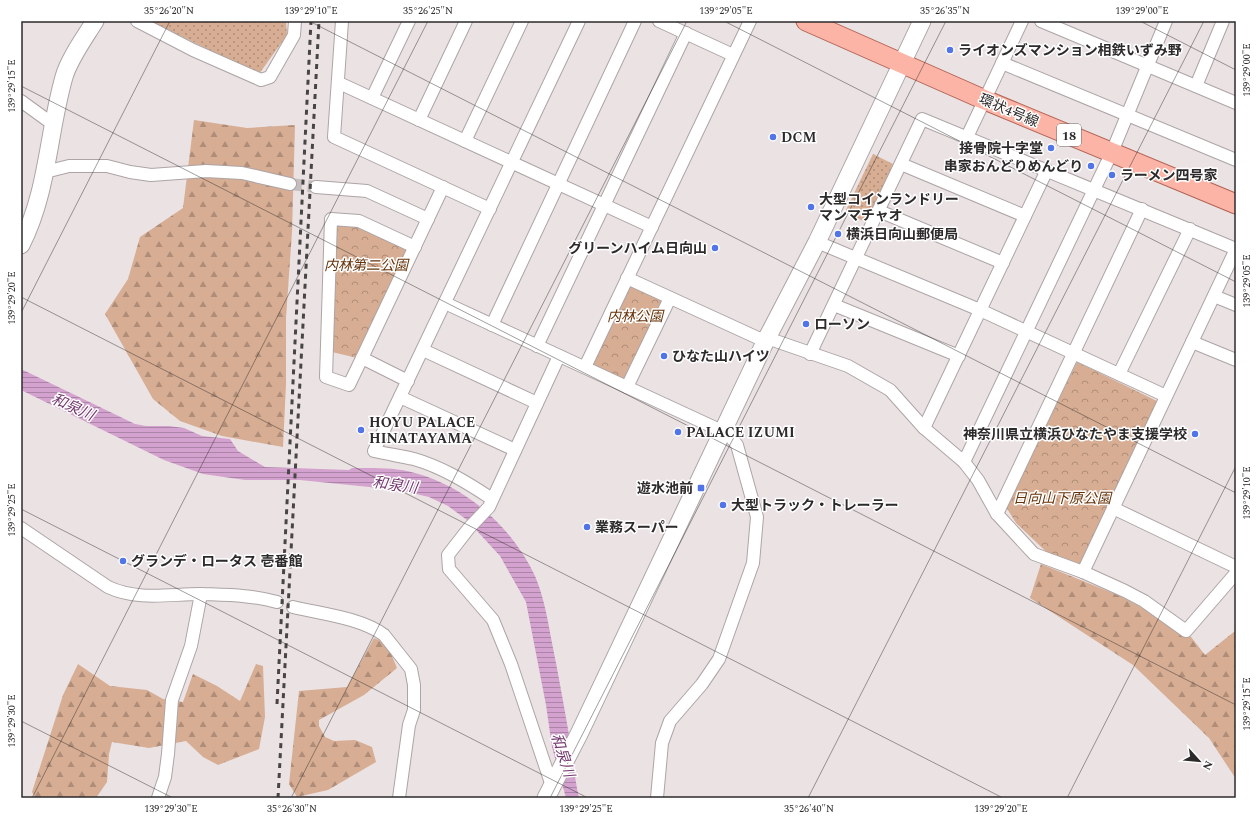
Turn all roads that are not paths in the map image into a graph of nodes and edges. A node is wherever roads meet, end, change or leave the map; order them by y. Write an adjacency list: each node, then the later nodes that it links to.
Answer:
1 (95, 21): 31 (street)
2 (137, 21): 3 (street)
3 (295, 21)
4 (342, 21): 23 (street)
5 (409, 21): 25 (street)
6 (466, 21): 30 (street)
7 (522, 21): 33 (street)
8 (579, 21): 36 (street)
9 (635, 21): 41 (street)
10 (659, 21): 18 (street)
11 (750, 21): 19 (street)
12 (806, 21): 21 (main road, 環状4号線 / 18)
13 (922, 21): 21 (street)
14 (1022, 21): 20 (street)
15 (1041, 21): 22 (street)
16 (1165, 21): 22 (street)
17 (1223, 21): 24 (street)
18 (686, 34): 19 (street); 46 (street)
19 (734, 55): 52 (street)
20 (1002, 63): 26 (street); 29 (street)
21 (902, 64): 26 (main road, 環状4号線 / 18); 54 (street)
22 (1148, 66): 24 (street); 29 (street)
23 (338, 83): 25 (street); 43 (street)
24 (1196, 86): 28 (street)
25 (372, 98): 30 (street)
26 (985, 100): 32 (street); 34 (main road, 環状4号線 / 18)
27 (21, 101): 31 (street)
28 (1236, 103)
29 (1127, 115): 34 (street); 35 (street)
30 (419, 120): 33 (street)
31 (54, 125): 39 (street)
32 (967, 137): 37 (street); 38 (street)
33 (465, 141): 36 (street)
34 (1112, 152): 44 (street); 45 (main road, 環状4号線 / 18)
35 (1236, 160)
36 (512, 162): 41 (street); 47 (street)
37 (901, 164): 49 (street); 50 (street)
38 (1047, 170): 44 (street); 50 (street)
39 (45, 172): 40 (street); 55 (street)
40 (290, 184)
41 (558, 184): 46 (street); 67 (street)
42 (316, 187): 51 (street)
43 (443, 187): 47 (street); 51 (street)
44 (1094, 189): 48 (street); 68 (street)
45 (1236, 204)
46 (605, 205): 52 (street); 71 (street)
47 (490, 209): 63 (street)
48 (1142, 209): 53 (street); 73 (street)
49 (879, 211): 58 (street); 59 (street)
50 (1025, 216): 59 (street)
51 (428, 219): 56 (street)
52 (652, 227): 60 (street)
53 (1190, 229): 57 (street); 80 (street)
54 (816, 242): 58 (street); 69 (street)
55 (21, 245)
56 (415, 247): 77 (street); 77 (street)
57 (1236, 249): 61 (street)
58 (856, 259): 64 (street); 66 (street)
59 (1003, 264): 66 (street)
60 (627, 278): 62 (street); 79 (street)
61 (1214, 296): 65 (street); 70 (street)
62 (670, 298): 69 (street); 82 (street)
63 (445, 303): 67 (street); 72 (street)
64 (834, 305): 74 (street); 76 (street)
65 (1236, 305)
66 (980, 310): 68 (street); 76 (street)
67 (492, 325): 71 (street)
68 (1026, 332): 73 (street); 89 (street)
69 (767, 338): 74 (street); 87 (street)
70 (1192, 342): 78 (street); 83 (street)
71 (538, 346): 75 (street)
72 (423, 350): 81 (street); 85 (street)
73 (1073, 353): 80 (street); 92 (street)
74 (810, 354): 86 (street)
75 (559, 356): 79 (street); 85 (street)
76 (959, 356): 86 (street)
77 (362, 358): 81 (street)
78 (1236, 360)
79 (584, 368): 82 (street)
80 (1119, 374): 83 (street)
81 (408, 380): 84 (street)
82 (627, 387): 87 (street)
83 (1166, 396): 91 (street)
84 (400, 397): 88 (street); 90 (street)
85 (537, 403): 88 (street)
86 (924, 428): 89 (street)
87 (722, 431): 100 (street); 103 (street)
88 (515, 450): 90 (street)
89 (964, 462): 92 (street)
90 (489, 504): 100 (street)
91 (1114, 508): 94 (street); 95 (street)
92 (997, 514): 95 (street)
93 (21, 528): 97 (street)
94 (1236, 567)
95 (1083, 572): 96 (street)
96 (1236, 574)
97 (201, 594): 98 (street); 101 (street)
98 (277, 602)
99 (294, 607): 102 (street)
100 (552, 787)
101 (158, 798)
102 (399, 798)
103 (657, 798)

